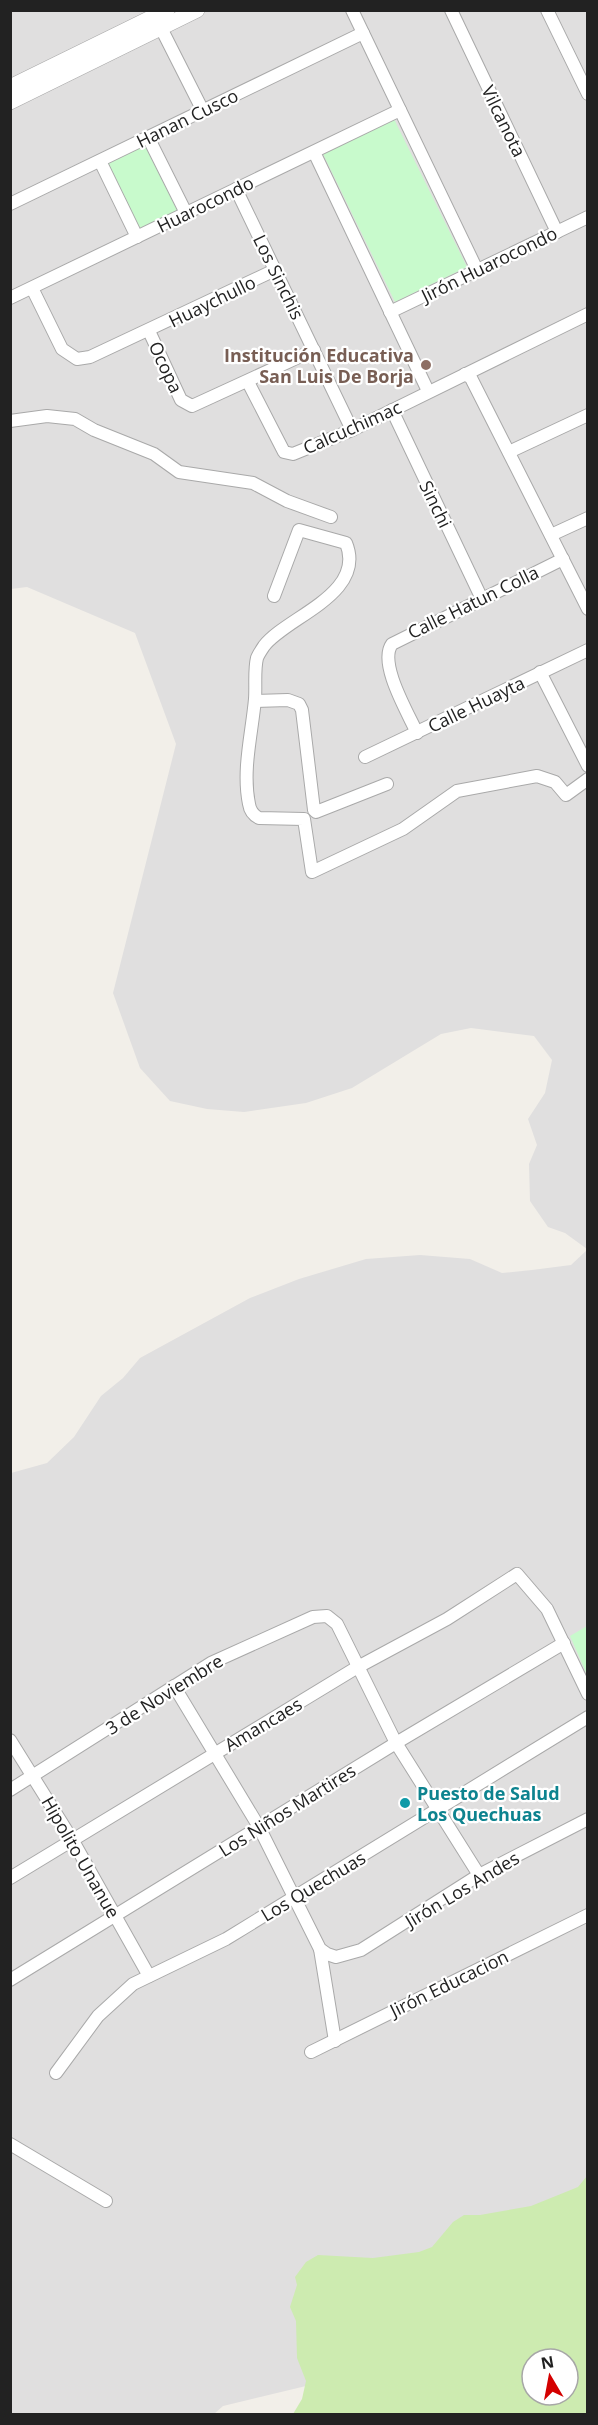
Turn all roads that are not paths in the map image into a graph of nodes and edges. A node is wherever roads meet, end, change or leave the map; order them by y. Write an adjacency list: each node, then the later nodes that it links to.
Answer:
1 (167, 10): 8 (street)
2 (197, 10): 6 (street)
3 (352, 10): 7 (street)
4 (451, 10): 20 (street, Vilcanota)
5 (548, 10): 9 (street)
6 (161, 28): 10 (street); 12 (street)
7 (363, 33): 11 (street); 12 (street, Hanan Cusco)
8 (10, 87)
9 (588, 94)
10 (10, 102)
11 (400, 110): 14 (street, Huarocondo); 23 (street)
12 (203, 111): 13 (street, Hanan Cusco)
13 (148, 137): 15 (street, Hanan Cusco); 18 (street)
14 (314, 152): 16 (street, Huarocondo); 26 (street)
15 (100, 161): 17 (street, Hanan Cusco); 21 (street)
16 (236, 189): 18 (street, Huarocondo); 22 (street, Los Sinchis)
17 (10, 204)
18 (186, 213): 21 (street, Huarocondo)
19 (588, 217): 20 (street, Jirón Huarocondo)
20 (557, 232): 23 (street, Jirón Huarocondo)
21 (137, 237): 24 (street, Huarocondo)
22 (275, 270): 28 (street, Huaychullo); 29 (street, Los Sinchis)
23 (477, 270): 26 (street, Jirón Huarocondo)
24 (32, 288): 25 (street, Huarocondo); 28 (street, Huaychullo)
25 (10, 298)
26 (390, 312): 32 (street)
27 (588, 314): 30 (street, Calcuchimac)
28 (149, 331): 31 (street, Ocopa)
29 (314, 351): 31 (street, Ocopa); 36 (street, Los Sinchis)
30 (465, 374): 32 (street, Calcuchimac); 37 (street)
31 (248, 382): 36 (street, Calcuchimac)
32 (428, 392): 33 (street, Calcuchimac)
33 (392, 410): 36 (street, Calcuchimac); 43 (street, Sinchi)
34 (586, 419): 37 (street)
35 (10, 421): 38 (street)
36 (352, 430)
37 (509, 452): 40 (street)
38 (331, 517)
39 (588, 518): 40 (street)
40 (551, 536): 41 (street)
41 (563, 559): 43 (street, Calle Hatun Colla); 44 (street)
42 (274, 596): 47 (street)
43 (481, 597): 48 (street, Calle Hatun Colla)
44 (588, 609)
45 (588, 650): 46 (street, Calle Huayta)
46 (540, 672): 48 (street, Calle Huayta); 50 (street)
47 (255, 701): 51 (street); 52 (street)
48 (417, 733): 49 (street, Calle Huayta)
49 (365, 757)
50 (588, 766)
51 (588, 779)
52 (387, 784)
53 (564, 1643): 54 (street, Amancaes); 56 (street); 59 (street, Los Niños Martires)
54 (356, 1668): 55 (street, 3 de Noviembre); 59 (street); 60 (street, Amancaes)
55 (174, 1686): 60 (street); 61 (street, 3 de Noviembre)
56 (588, 1694)
57 (588, 1717): 63 (street, Los Quechuas)
58 (10, 1740): 61 (street, Hipolito Unanue)
59 (396, 1743): 63 (street); 65 (street, Los Niños Martires)
60 (213, 1754): 65 (street); 66 (street, Amancaes)
61 (33, 1777): 62 (street, 3 de Noviembre); 66 (street, Hipolito Unanue)
62 (10, 1790)
63 (437, 1809): 67 (street); 69 (street, Los Quechuas)
64 (588, 1819): 67 (street, Jirón Los Andes)
65 (259, 1827): 69 (street); 71 (street, Los Niños Martires)
66 (73, 1841): 68 (street, Amancaes); 71 (street, Hipolito Unanue)
67 (479, 1875): 72 (street, Jirón Los Andes)
68 (10, 1878)
69 (296, 1897): 72 (street); 73 (street, Los Quechuas)
70 (588, 1915): 75 (street, Jirón Educacion)
71 (116, 1917): 73 (street, Hipolito Unanue); 74 (street, Los Niños Martires)
72 (320, 1948): 75 (street)
73 (150, 1976): 77 (street, Los Quechuas)
74 (10, 1980)
75 (335, 2041): 76 (street, Jirón Educacion)
76 (311, 2052)
77 (56, 2073)
78 (10, 2144): 79 (street)
79 (106, 2200)

